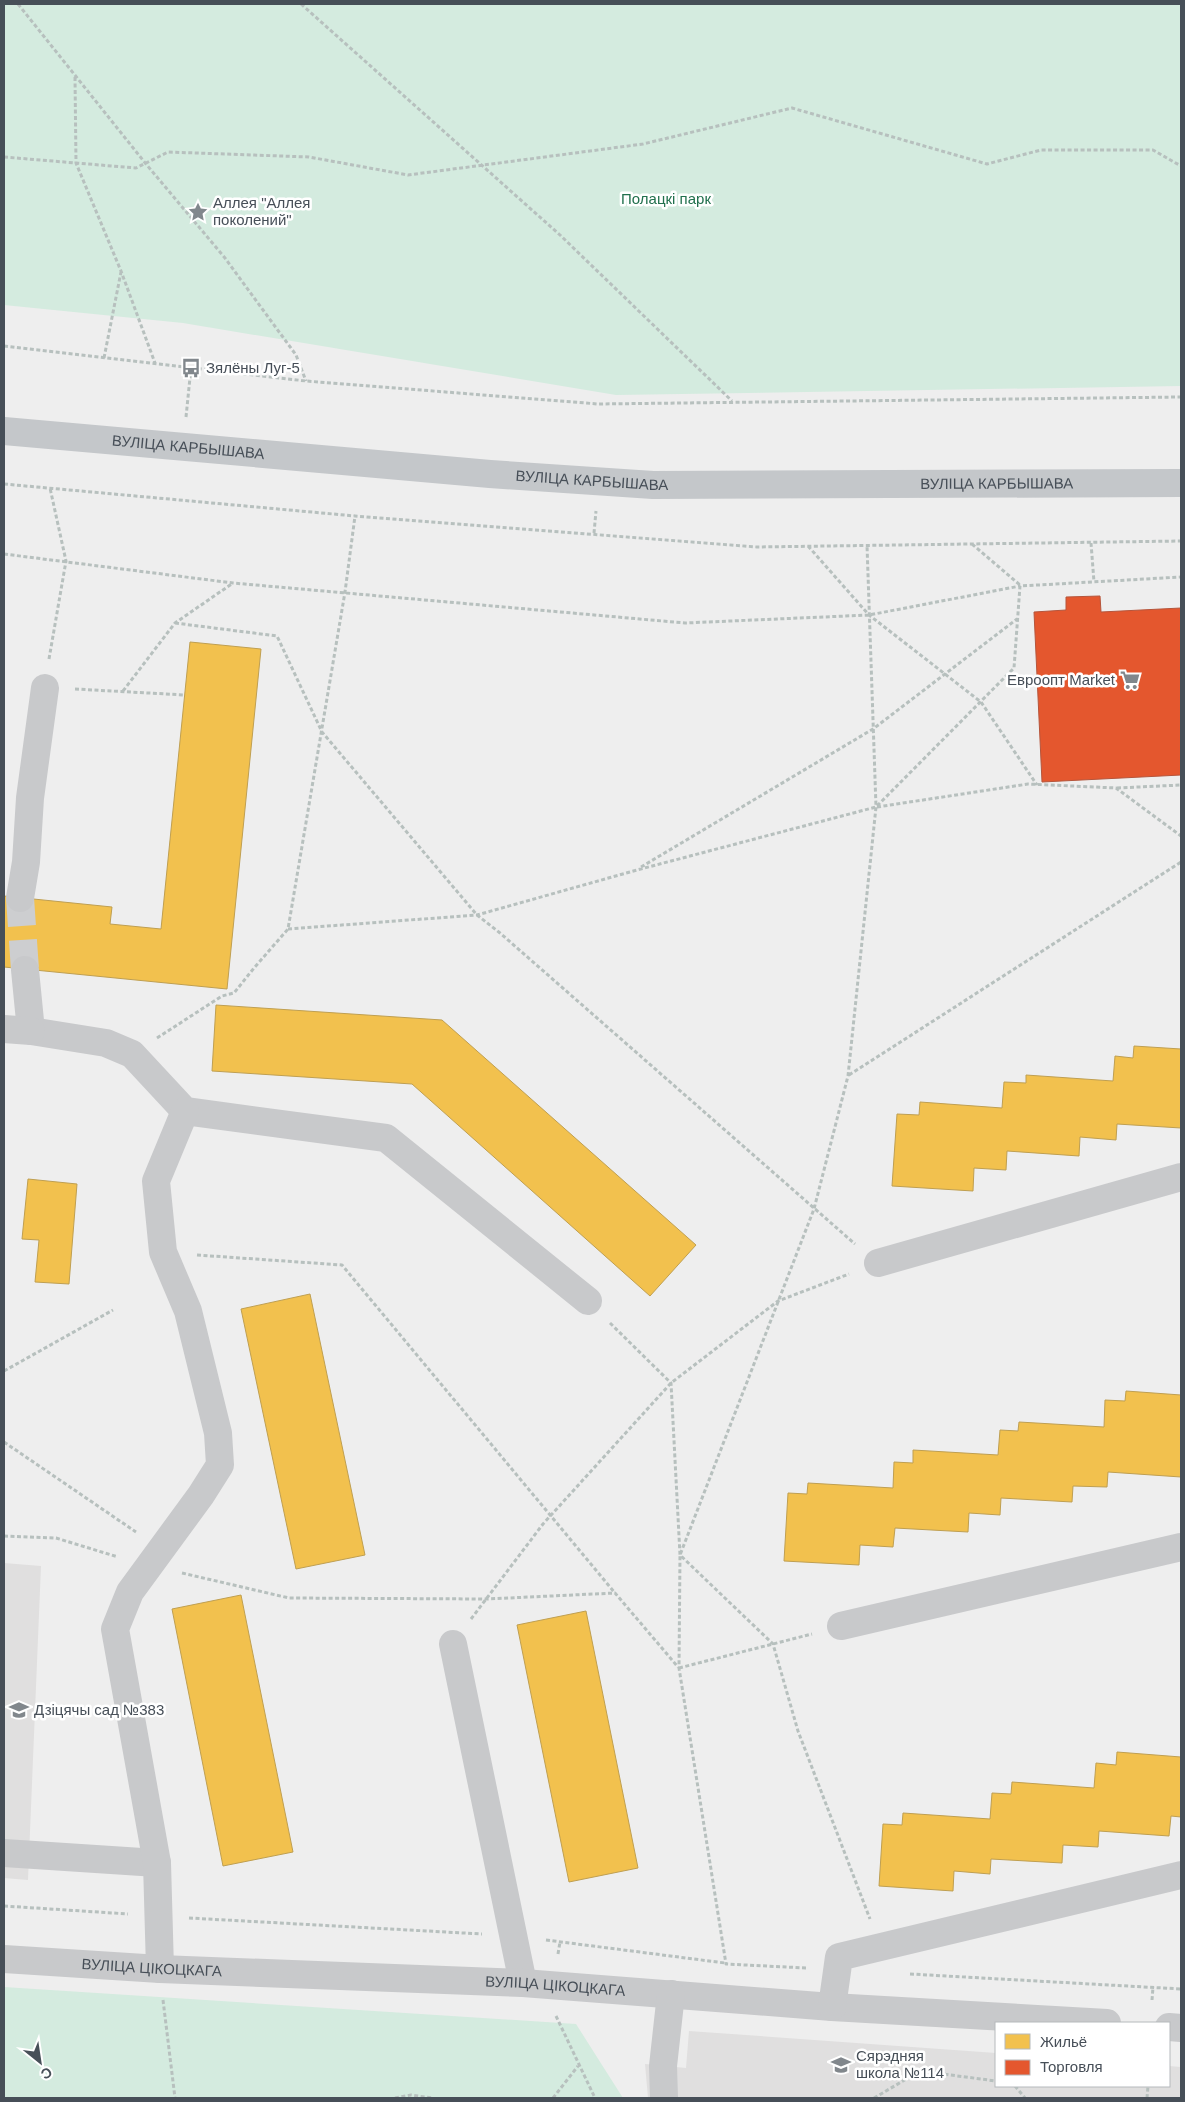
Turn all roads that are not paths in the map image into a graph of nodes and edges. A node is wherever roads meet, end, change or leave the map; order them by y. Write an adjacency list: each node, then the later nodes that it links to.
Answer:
1 (4, 431): 2 (main road, ВУЛІЦА КАРБЫШАВА)
2 (1181, 483)
3 (45, 688): 4 (street)
4 (20, 898)
5 (25, 970): 7 (street)
6 (4, 1029): 7 (street)
7 (31, 1031): 8 (street)
8 (185, 1111): 11 (street); 16 (street)
9 (1181, 1177): 10 (street)
10 (878, 1263)
11 (588, 1301)
12 (1181, 1547): 13 (street)
13 (841, 1626)
14 (453, 1644): 20 (street)
15 (4, 1853): 16 (street)
16 (158, 1863): 19 (street)
17 (1181, 1875): 22 (street)
18 (4, 1960): 19 (street, ВУЛІЦА ЦІКОЦКАГА)
19 (160, 1969): 20 (street, ВУЛІЦА ЦІКОЦКАГА)
20 (523, 1983): 21 (street, ВУЛІЦА ЦІКОЦКАГА)
21 (671, 1994): 22 (street, ВУЛІЦА ЦІКОЦКАГА); 24 (street)
22 (832, 2007): 23 (street, ВУЛІЦА ЦІКОЦКАГА)
23 (1090, 2022)
24 (664, 2098)

